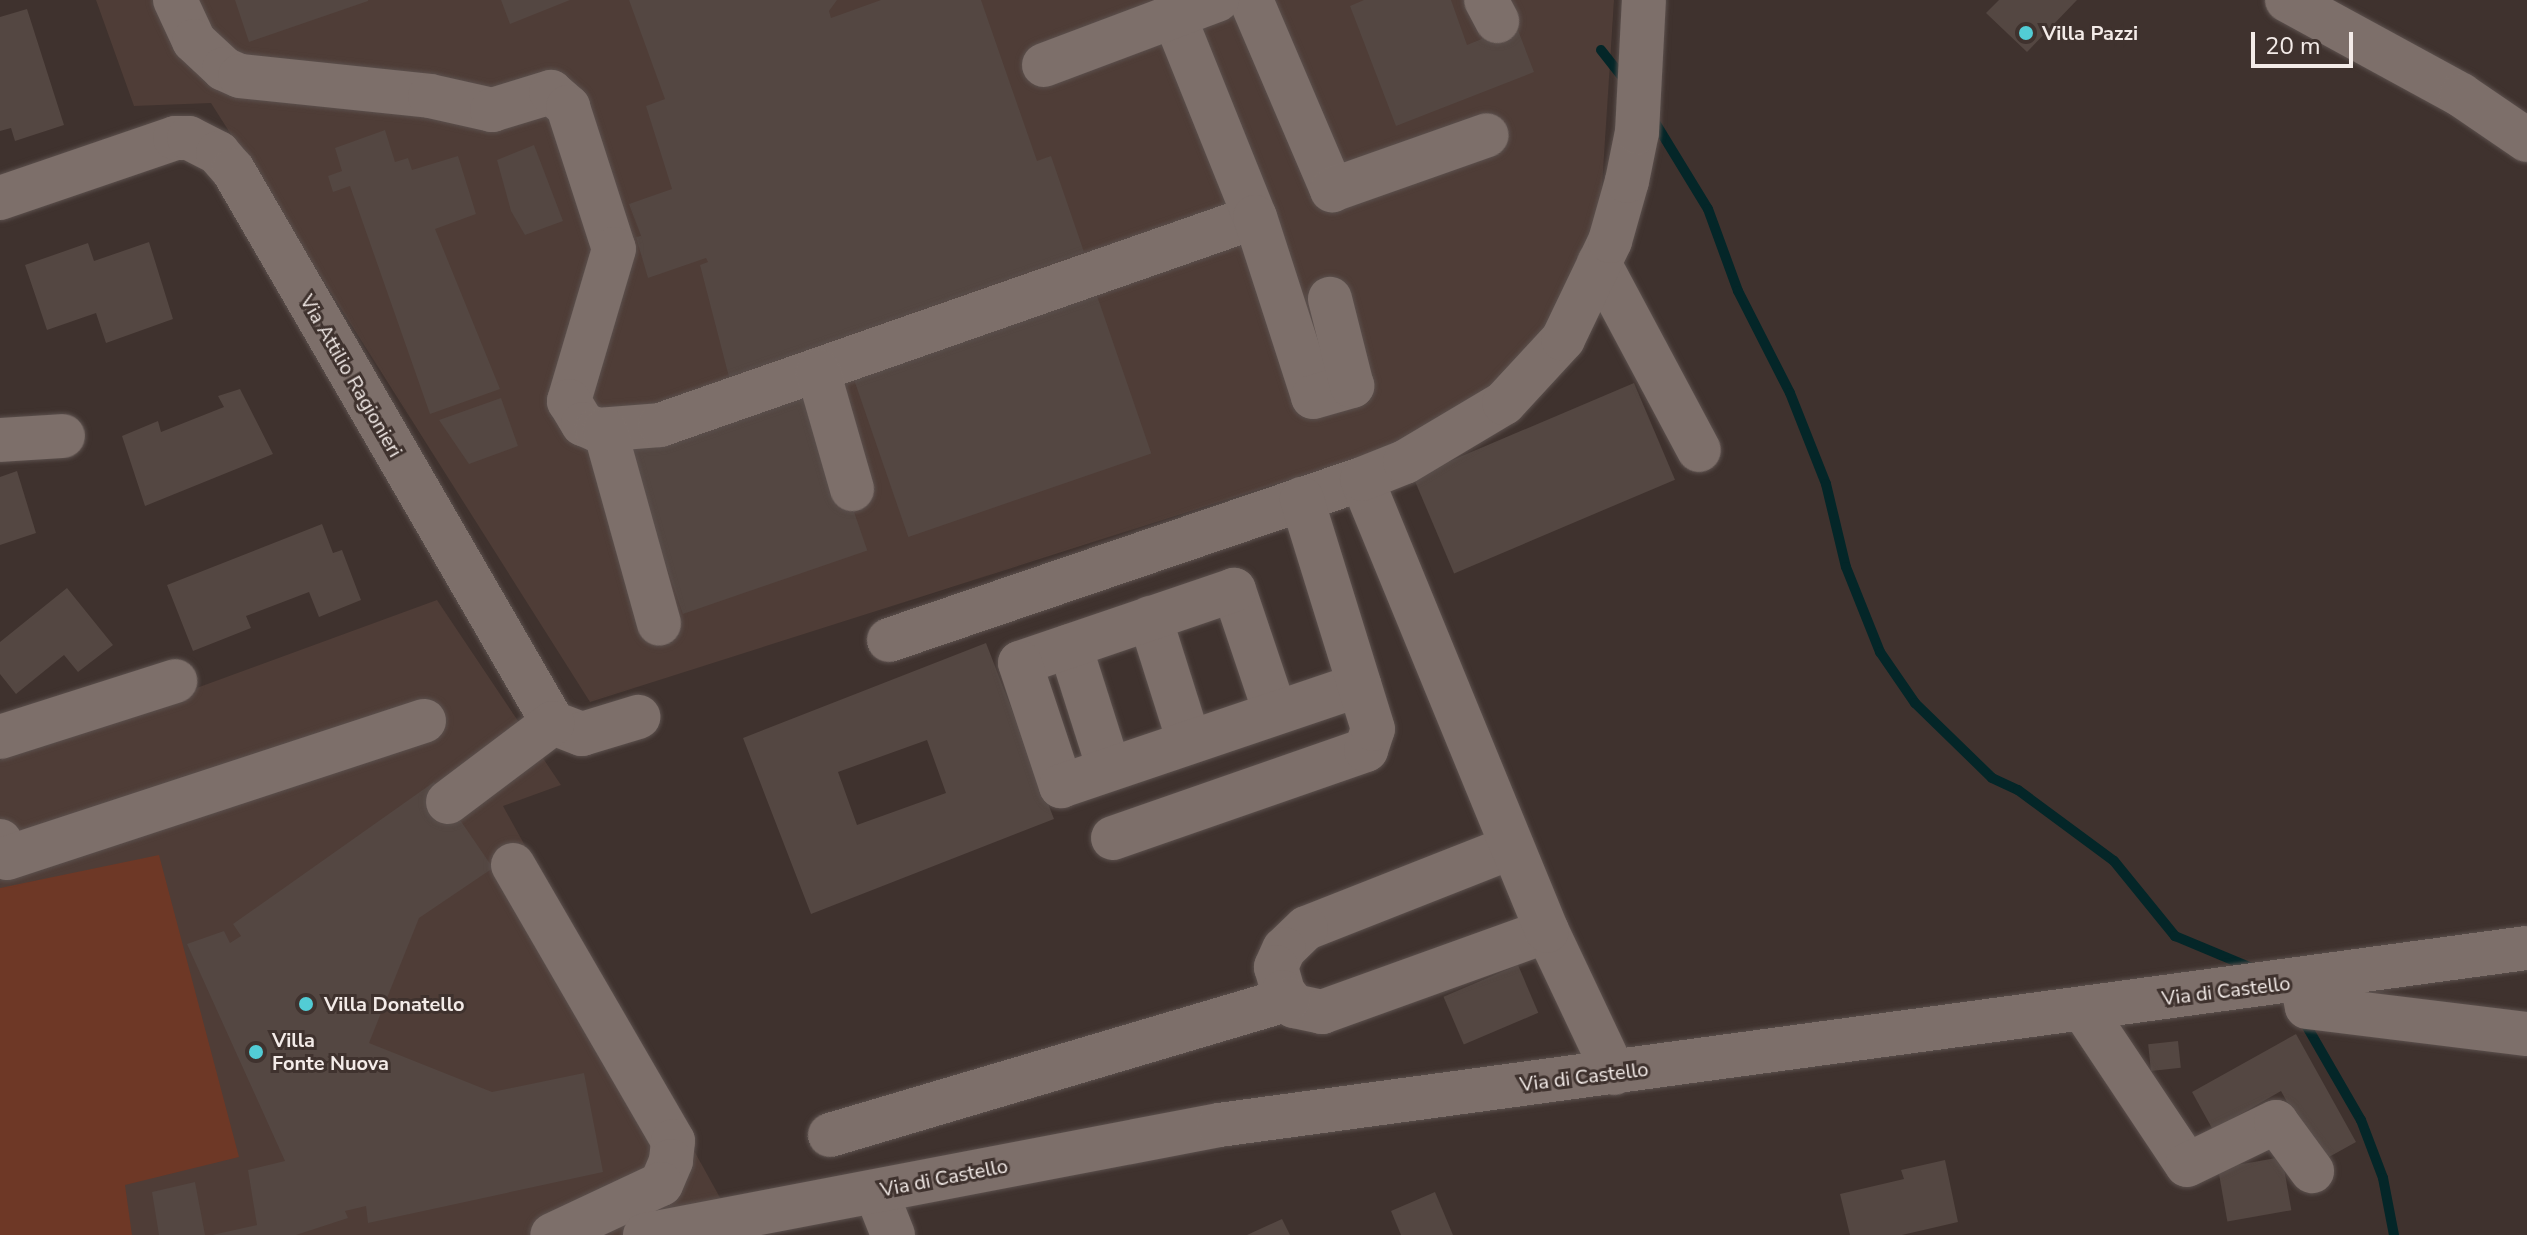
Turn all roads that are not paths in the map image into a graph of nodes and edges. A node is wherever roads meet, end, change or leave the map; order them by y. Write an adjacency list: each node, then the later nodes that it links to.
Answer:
1 (175, 0): 15 (street)
2 (1217, 0): 6 (street)
3 (1251, 0): 8 (street)
4 (1644, 0): 12 (street)
5 (2287, 0): 9 (street)
6 (1174, 16): 7 (street); 11 (street)
7 (1044, 65)
8 (1487, 135)
9 (2527, 140)
10 (0, 198): 30 (street, Via Attilio Ragionieri)
11 (1255, 217): 13 (street); 14 (street)
12 (1599, 263): 18 (street); 19 (street)
13 (1330, 299)
14 (818, 371): 15 (street); 20 (street)
15 (605, 430): 23 (street)
16 (63, 436): 17 (street)
17 (0, 440)
18 (1699, 450)
19 (1362, 479): 21 (street); 36 (street)
20 (852, 489)
21 (1302, 499): 24 (street); 26 (street)
22 (1150, 618): 27 (street); 32 (street); 32 (street)
23 (659, 624)
24 (889, 640)
25 (175, 681): 31 (street)
26 (1359, 685): 27 (street); 34 (street)
27 (1275, 712): 32 (street)
28 (638, 717): 30 (street)
29 (424, 721): 35 (street)
30 (553, 723): 33 (street)
31 (0, 737)
32 (1189, 742)
33 (448, 802)
34 (1113, 838)
35 (0, 841)
36 (1512, 847): 38 (street); 41 (street)
37 (513, 865): 48 (street)
38 (1547, 931): 41 (street); 44 (street)
39 (2527, 948): 40 (street, Via di Castello)
40 (2302, 982): 42 (street, Via di Castello); 43 (street)
41 (1288, 999): 45 (street)
42 (2083, 1009): 44 (street, Via di Castello); 46 (street)
43 (2527, 1034)
44 (1614, 1073): 47 (street, Via di Castello)
45 (830, 1135)
46 (2312, 1171)
47 (876, 1192): 49 (street, Via di Castello); 50 (street)
48 (552, 1235)
49 (645, 1235)
50 (893, 1235)

